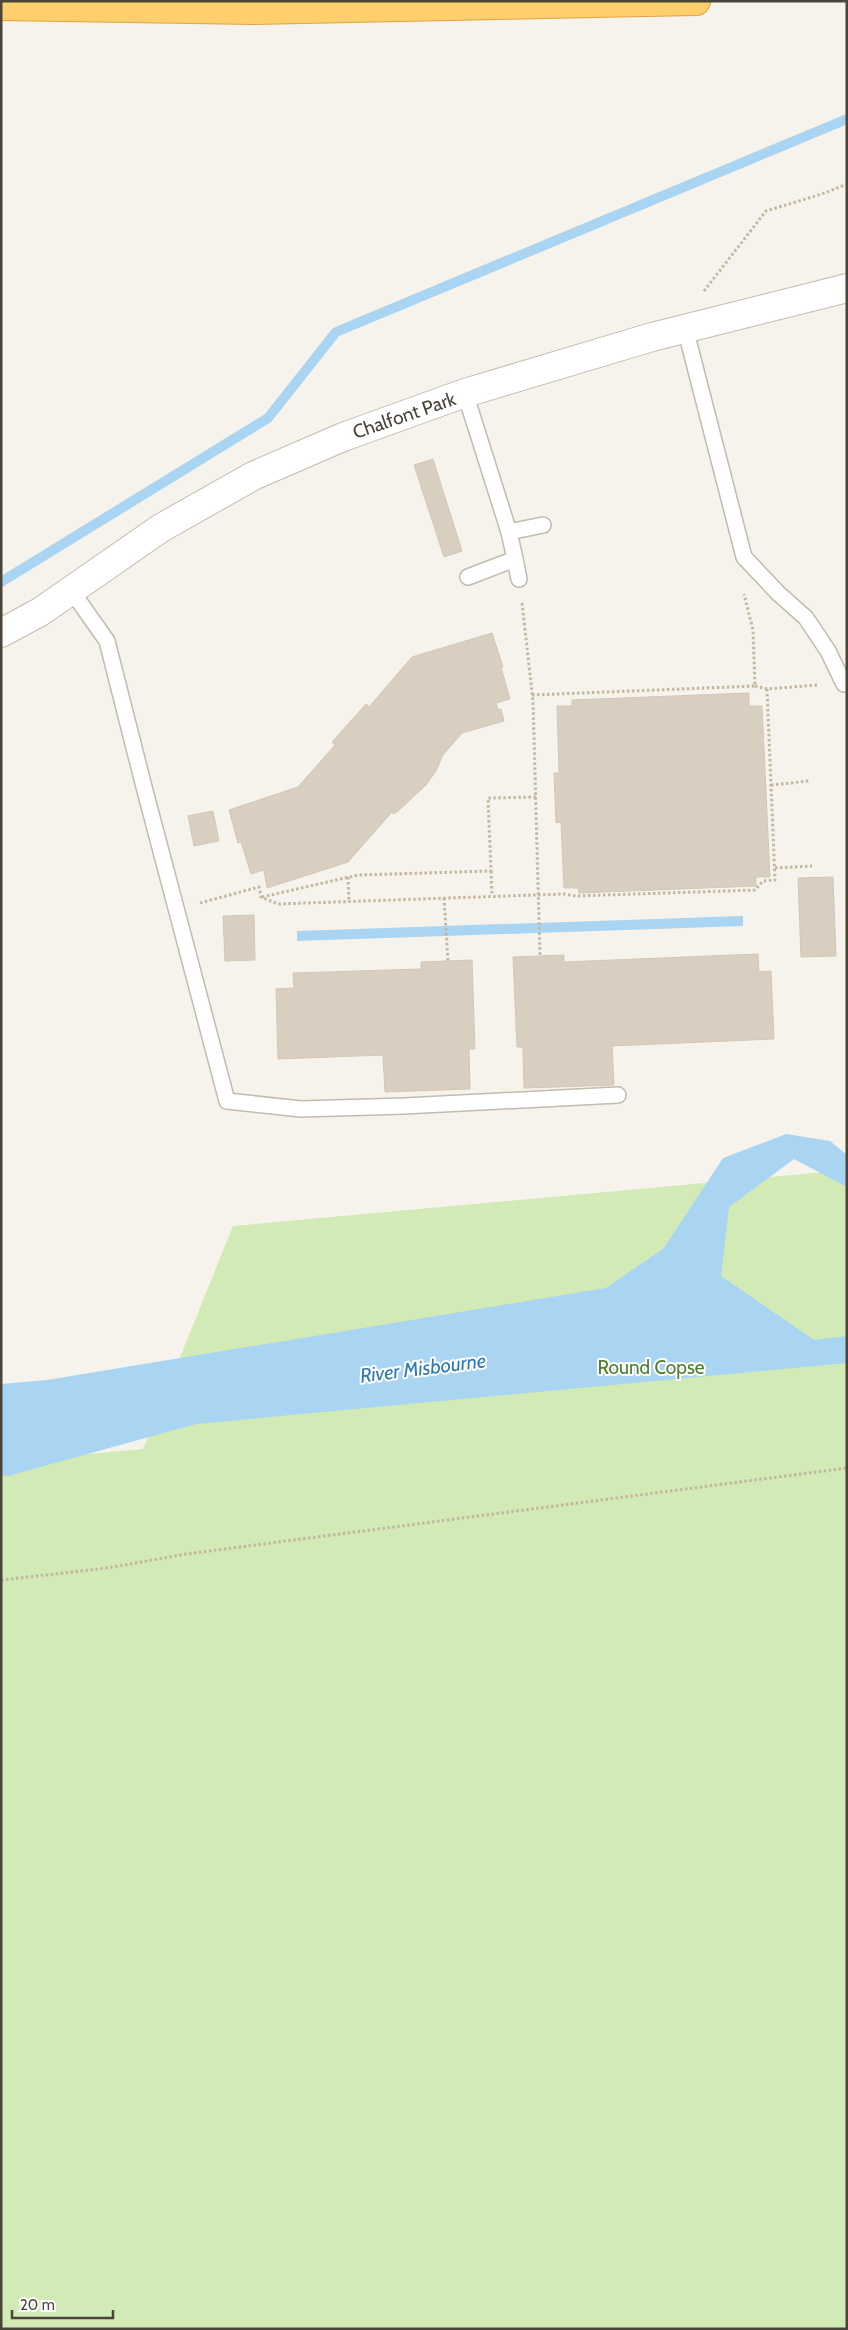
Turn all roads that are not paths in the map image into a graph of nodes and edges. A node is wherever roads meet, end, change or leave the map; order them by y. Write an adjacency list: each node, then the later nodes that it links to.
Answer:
1 (696, 1): 2 (highway)
2 (1, 6)
3 (847, 288): 4 (street, Chalfont Park)
4 (684, 328): 5 (street, Chalfont Park); 13 (lane)
5 (466, 393): 7 (lane); 11 (street, Chalfont Park)
6 (543, 525): 7 (lane)
7 (509, 532): 8 (lane)
8 (515, 559): 9 (lane); 10 (lane)
9 (468, 577)
10 (519, 578)
11 (72, 590): 12 (street, Chalfont Park); 14 (lane)
12 (1, 633)
13 (841, 678)
14 (618, 1095)

